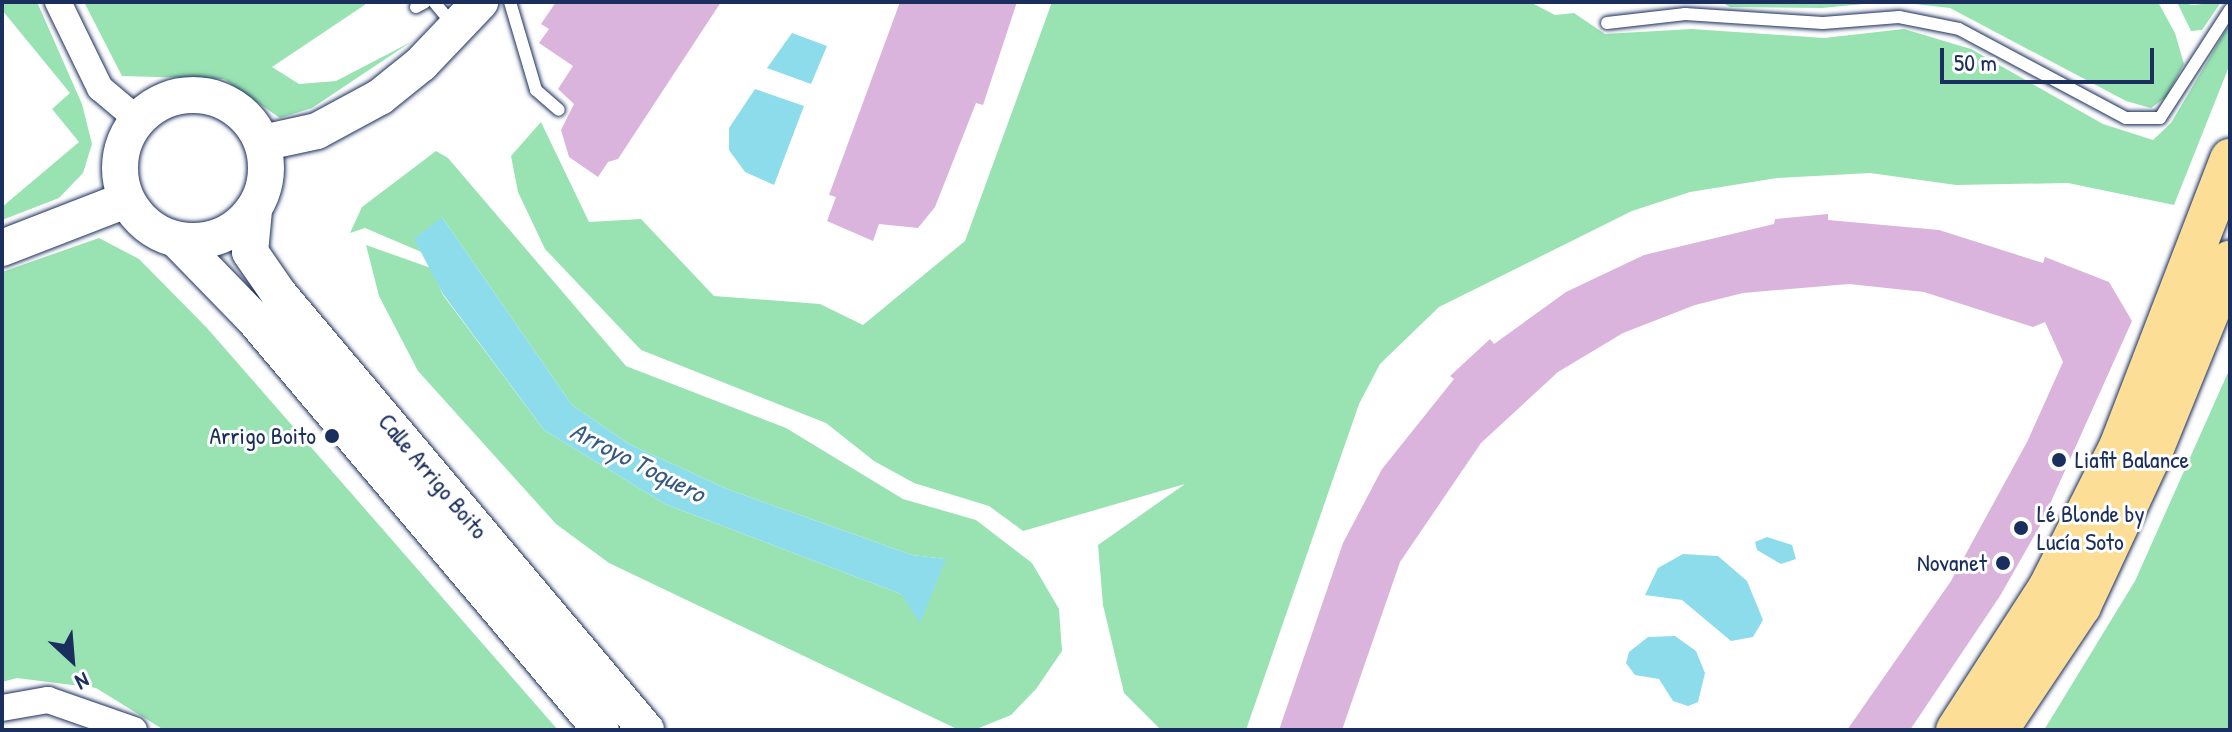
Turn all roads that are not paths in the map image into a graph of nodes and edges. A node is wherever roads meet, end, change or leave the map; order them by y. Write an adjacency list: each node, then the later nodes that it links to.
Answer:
1 (58, 2): 7 (street)
2 (510, 2): 6 (lane)
3 (457, 10): 8 (main road)
4 (2230, 10): 5 (lane)
5 (1607, 23)
6 (559, 110)
7 (138, 120): 8 (main road); 10 (main road)
8 (262, 143): 11 (main road)
9 (2230, 159): 19 (main road)
10 (126, 200): 12 (main road); 13 (main road)
11 (254, 210): 12 (main road); 18 (main road, Calle Arrigo Boito)
12 (178, 241): 17 (main road, Calle Arrigo Boito)
13 (2, 248)
14 (2230, 261): 20 (main road)
15 (2, 708): 16 (street)
16 (134, 730)
17 (601, 730)
18 (646, 730)
19 (1956, 730)
20 (1998, 730)

